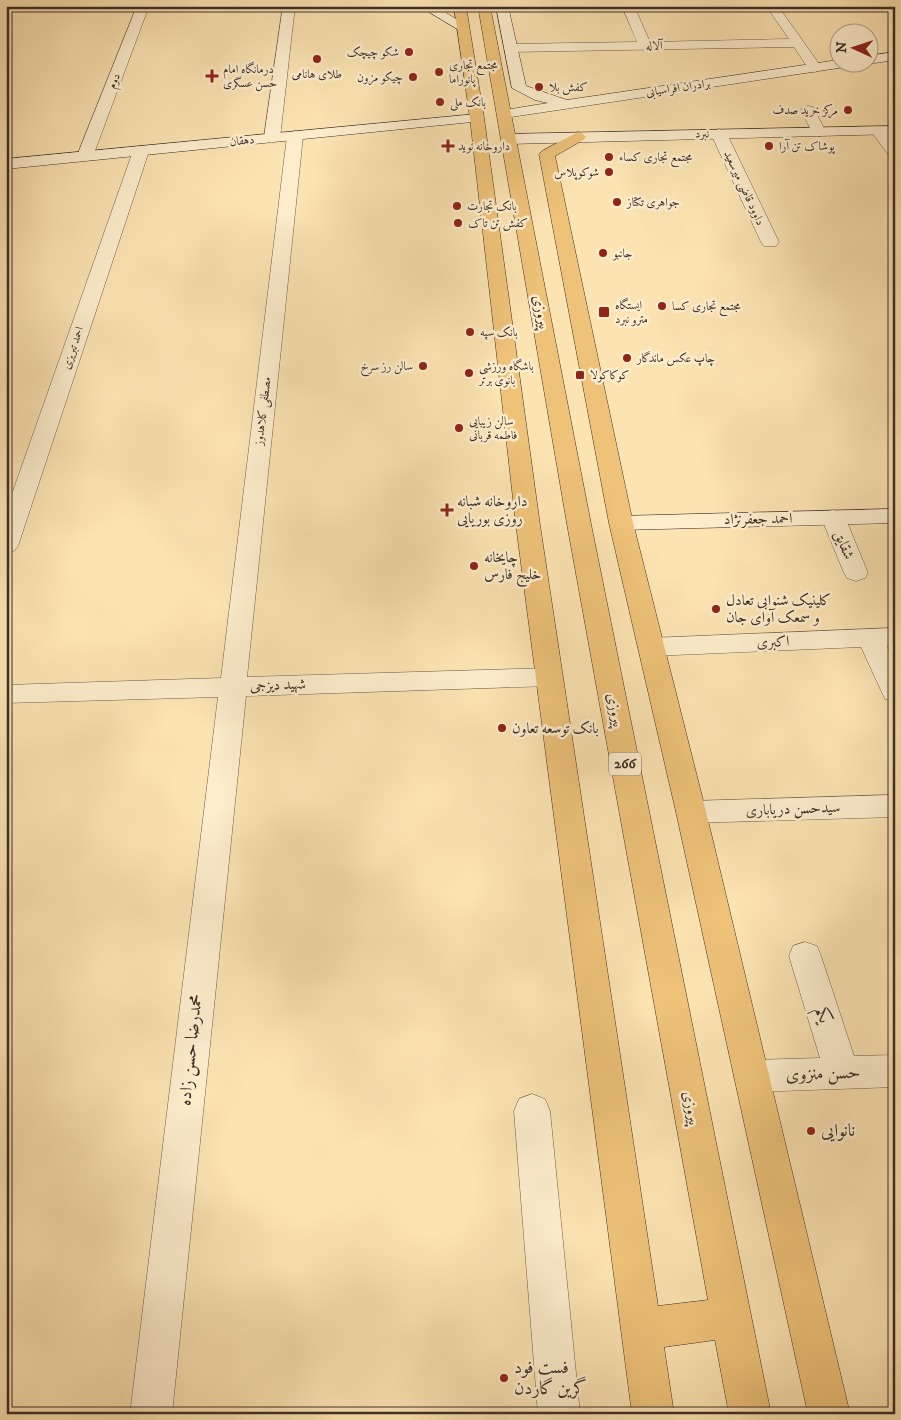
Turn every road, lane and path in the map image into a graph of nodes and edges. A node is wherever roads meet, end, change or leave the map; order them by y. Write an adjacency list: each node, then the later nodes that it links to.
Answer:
1 (143, 6): 31 (street, دوم)
2 (289, 6): 28 (street)
3 (425, 6): 9 (street)
4 (460, 6): 9 (main road, پیروزی / 266)
5 (484, 6): 20 (main road, پیروزی / 266)
6 (502, 6): 12 (street)
7 (628, 6): 11 (street)
8 (772, 6): 10 (street)
9 (463, 27): 20 (main road, پیروزی / 266)
10 (798, 43): 11 (street, آلاله); 16 (street)
11 (645, 46): 12 (street, آلاله)
12 (510, 48): 18 (street)
13 (895, 56): 14 (street)
14 (878, 59)
15 (828, 66): 16 (street, برادران افراسیابی)
16 (815, 68): 17 (street, برادران افراسیابی)
17 (599, 100): 18 (street, برادران افراسیابی); 26 (street)
18 (570, 104): 20 (street, برادران افراسیابی)
19 (808, 110): 23 (street)
20 (497, 124): 25 (street, دهقان); 27 (street, نبرد); 34 (main road, پیروزی / 266); 45 (main road, پیروزی / 266)
21 (895, 130): 22 (street, نبرد)
22 (878, 131): 23 (street, نبرد); 30 (street)
23 (819, 132): 24 (street, نبرد)
24 (718, 134): 26 (street, نبرد); 33 (street, داوود قاضی میرسعید)
25 (295, 136): 28 (street, دهقان); 46 (street, مصطفی کلاهدوز)
26 (619, 136): 27 (street, نبرد)
27 (578, 137): 34 (main road)
28 (272, 138): 29 (street, دهقان)
29 (141, 151): 31 (street, دهقان); 41 (street, احمد تبریزی)
30 (895, 154)
31 (85, 156): 32 (street, دهقان)
32 (6, 164)
33 (770, 242)
34 (553, 276): 35 (main road, پیروزی / 266); 36 (main road)
35 (545, 335): 36 (main road); 40 (main road, پیروزی / 266)
36 (589, 361): 39 (main road)
37 (895, 516): 38 (street, احمد جعفرنژاد)
38 (833, 517): 39 (street, احمد جعفرنژاد); 42 (street, شقایق)
39 (621, 523): 40 (main road); 44 (main road)
40 (579, 524): 56 (main road, پیروزی / 266)
41 (6, 546)
42 (856, 573)
43 (883, 638): 44 (street, اکبری); 47 (street)
44 (651, 646): 50 (main road)
45 (550, 677): 46 (street, شهید دیزجی); 57 (main road, پیروزی / 266)
46 (232, 687): 48 (street, شهید دیزجی); 58 (street, محمدرضا حسن زاده)
47 (895, 692)
48 (6, 694)
49 (895, 806): 50 (street, سیدحسن دریاباری)
50 (691, 812): 54 (main road)
51 (805, 956): 53 (street, یکم)
52 (895, 1071): 53 (street, حسن منزوی)
53 (842, 1073): 54 (street, حسن منزوی)
54 (752, 1076): 62 (main road)
55 (532, 1111): 59 (street)
56 (731, 1318): 57 (main road); 61 (main road, پیروزی / 266)
57 (642, 1329): 60 (main road, پیروزی / 266)
58 (151, 1414)
59 (559, 1414)
60 (653, 1414)
61 (750, 1414)
62 (829, 1414)

